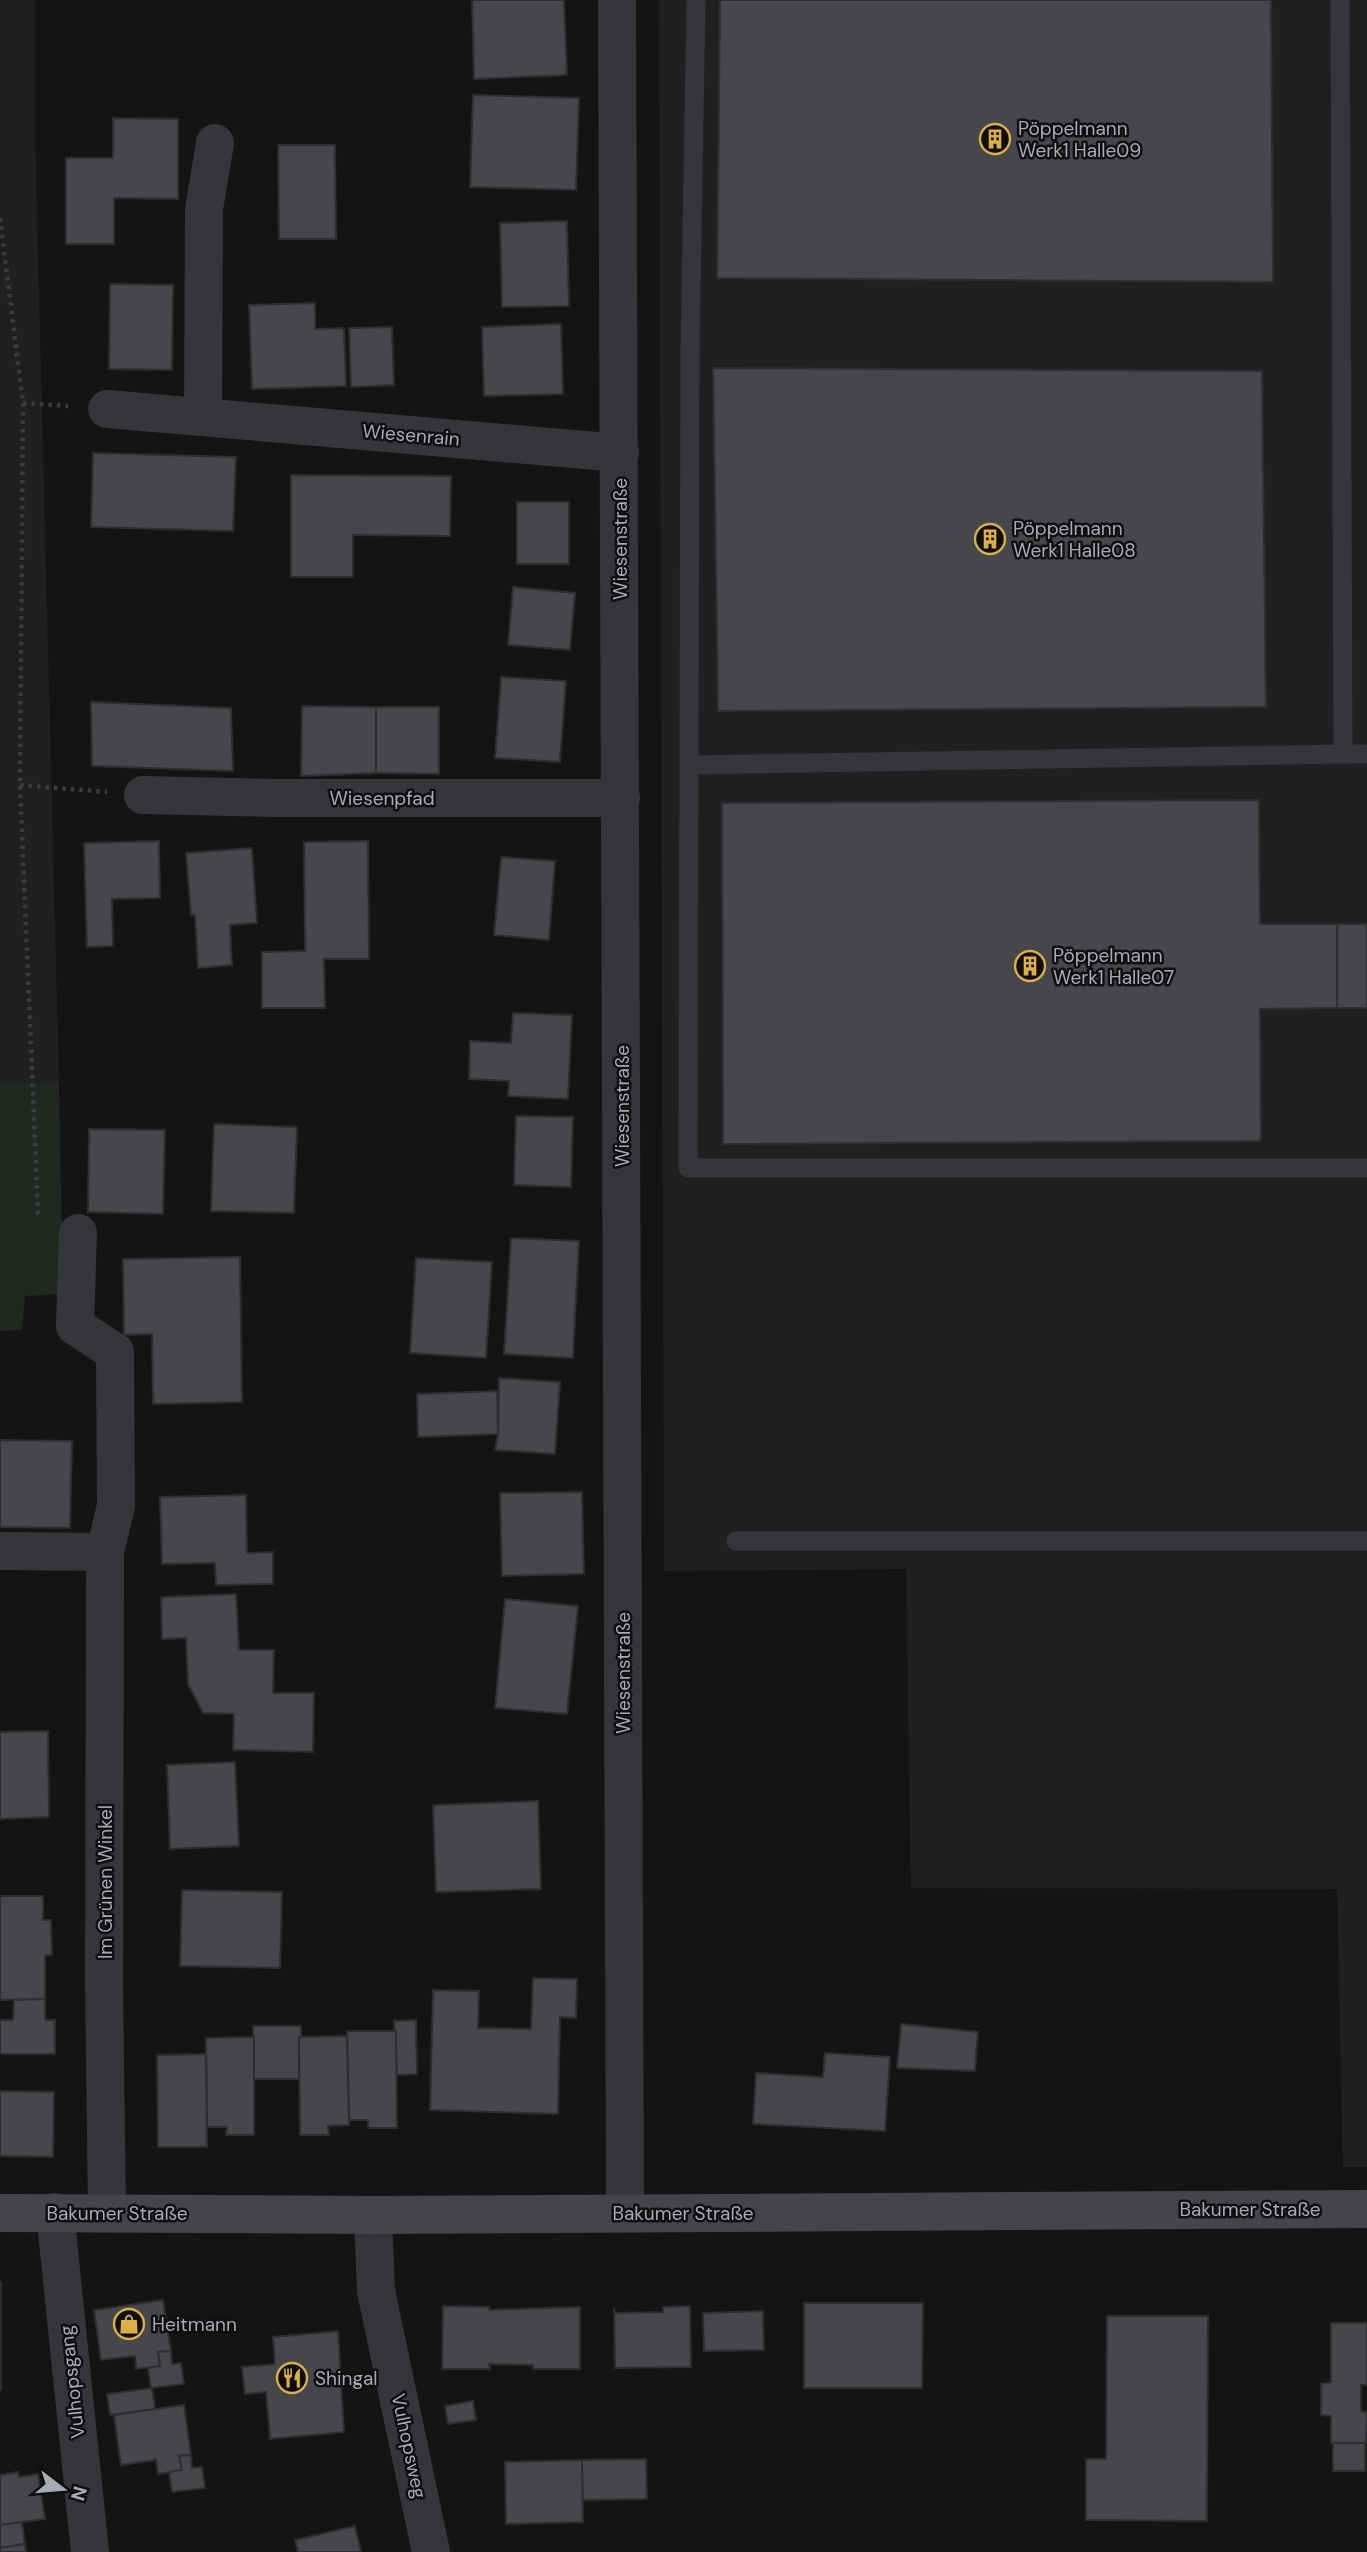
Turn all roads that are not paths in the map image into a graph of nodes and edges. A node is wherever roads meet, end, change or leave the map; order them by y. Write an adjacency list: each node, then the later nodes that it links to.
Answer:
1 (617, 0): 7 (street, Wiesenstraße)
2 (696, 0): 10 (lane)
3 (1340, 0): 8 (lane)
4 (215, 142): 6 (street)
5 (107, 409): 6 (street, Wiesenrain)
6 (203, 417): 7 (street, Wiesenrain)
7 (620, 453): 12 (street, Wiesenstraße)
8 (1343, 754): 9 (lane); 10 (lane)
9 (1367, 754)
10 (691, 765): 13 (lane)
11 (143, 795): 12 (street, Wiesenpfad)
12 (621, 798): 23 (street, Wiesenstraße)
13 (1367, 1168)
14 (78, 1233): 18 (street, Im Grünen Winkel)
15 (736, 1541): 16 (lane)
16 (1367, 1541)
17 (0, 1551): 18 (street)
18 (105, 1552): 21 (street, Im Grünen Winkel)
19 (1367, 2209): 23 (main road, Bakumer Straße)
20 (55, 2212): 21 (main road, Bakumer Straße); 22 (main road, Bakumer Straße); 25 (street, Vulhopsgang)
21 (107, 2212): 24 (main road, Bakumer Straße)
22 (0, 2213)
23 (625, 2213): 24 (main road, Bakumer Straße)
24 (373, 2215): 26 (street, Vulhopsweg)
25 (90, 2552)
26 (431, 2552)

